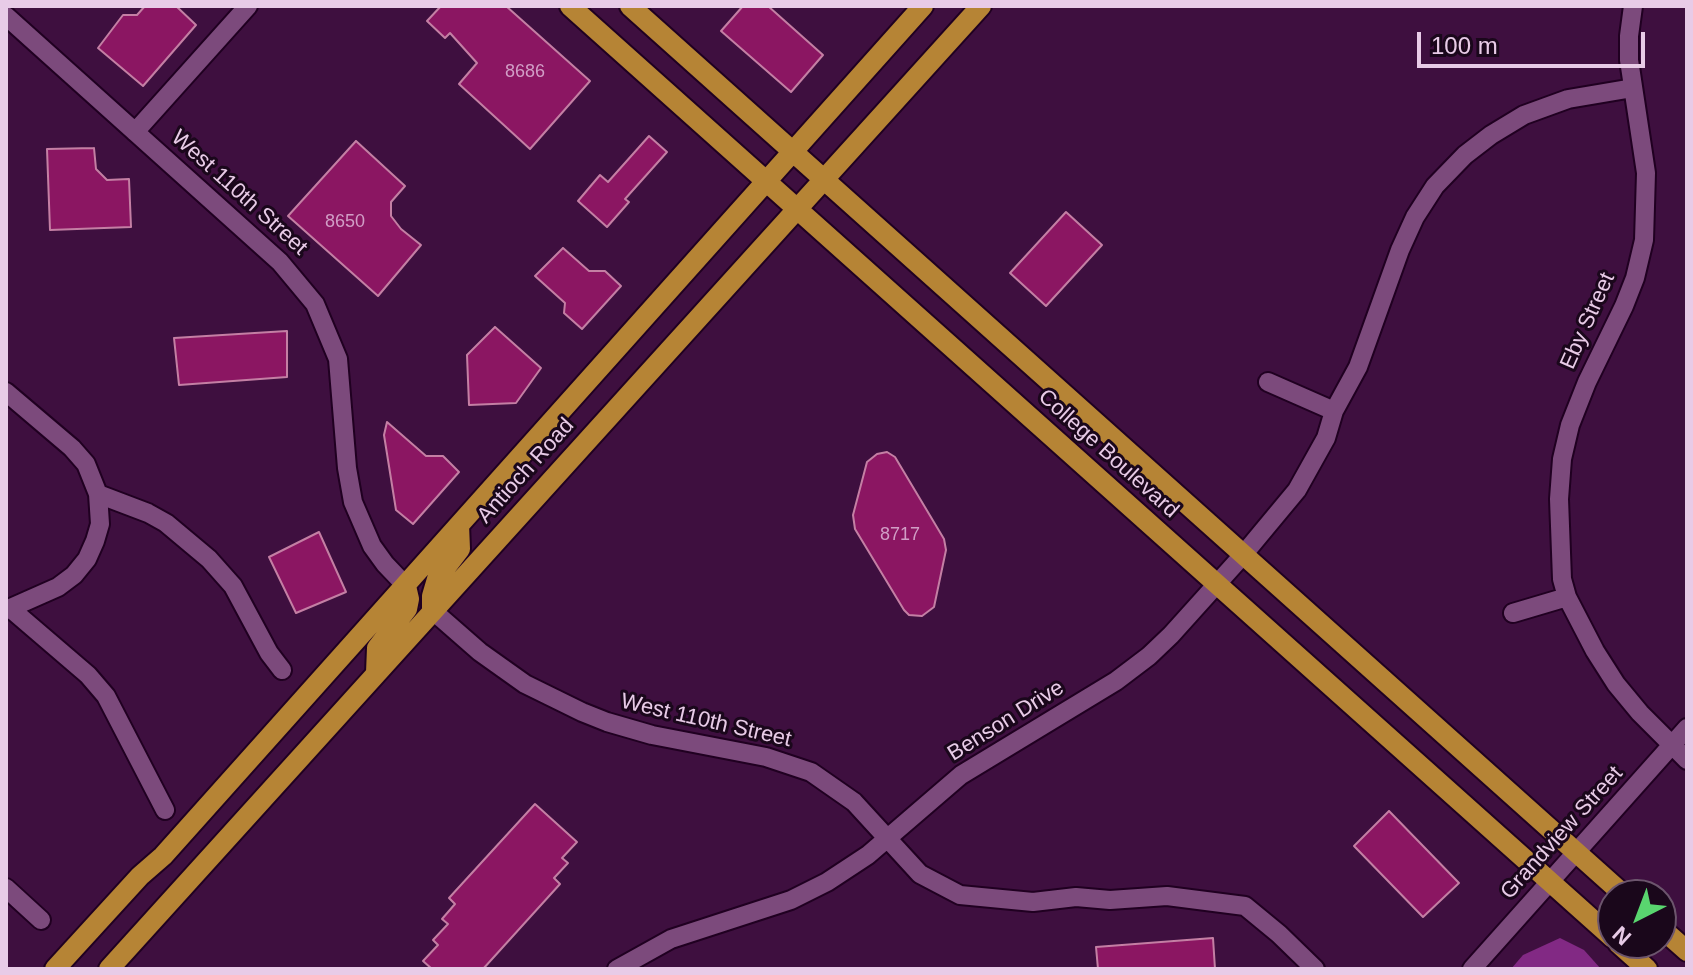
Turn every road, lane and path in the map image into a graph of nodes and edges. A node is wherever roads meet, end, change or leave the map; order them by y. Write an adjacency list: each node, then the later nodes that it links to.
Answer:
1 (248, 6): 9 (street)
2 (570, 6): 12 (main road, College Boulevard)
3 (630, 6): 10 (main road, College Boulevard)
4 (923, 6): 10 (main road, Antioch Road)
5 (981, 6): 11 (main road, Antioch Road)
6 (1633, 6): 8 (street, Eby Street)
7 (6, 16): 9 (street, West 110th Street)
8 (1633, 88): 16 (street, Benson Drive); 22 (street, Eby Street)
9 (135, 132): 21 (street, West 110th Street)
10 (793, 151): 11 (main road, College Boulevard); 12 (main road, Antioch Road)
11 (824, 179): 13 (main road, Antioch Road); 19 (main road, College Boulevard)
12 (766, 181): 13 (main road, College Boulevard); 18 (main road, Antioch Road)
13 (797, 209): 20 (main road, College Boulevard); 24 (main road, Antioch Road)
14 (1268, 382): 16 (street)
15 (6, 392): 17 (street)
16 (1334, 411): 19 (street, Benson Drive)
17 (98, 494): 23 (street); 26 (street)
18 (459, 525): 21 (main road, Antioch Road); 24 (main road)
19 (1243, 555): 20 (street, Benson Drive); 33 (main road, College Boulevard)
20 (1217, 584): 32 (street, Benson Drive); 35 (main road, College Boulevard)
21 (406, 586): 27 (main road); 39 (main road, Antioch Road)
22 (1567, 597): 25 (street); 29 (street, Eby Street)
23 (9, 609): 31 (street)
24 (432, 610): 27 (main road, Antioch Road); 32 (street, West 110th Street)
25 (1513, 613)
26 (282, 670)
27 (376, 673): 40 (main road, Antioch Road)
28 (1687, 728): 29 (street, Grandview Street)
29 (1672, 745): 30 (street, Eby Street); 33 (street, Grandview Street)
30 (1687, 760)
31 (165, 810)
32 (888, 837): 41 (street, Benson Drive); 42 (street, West 110th Street)
33 (1577, 853): 34 (main road, College Boulevard); 35 (street, Grandview Street)
34 (1606, 879)
35 (1550, 882): 38 (main road, College Boulevard); 43 (street, Grandview Street)
36 (6, 888): 37 (street)
37 (41, 920)
38 (1597, 924)
39 (55, 969)
40 (109, 969)
41 (617, 969)
42 (1315, 969)
43 (1472, 969)

